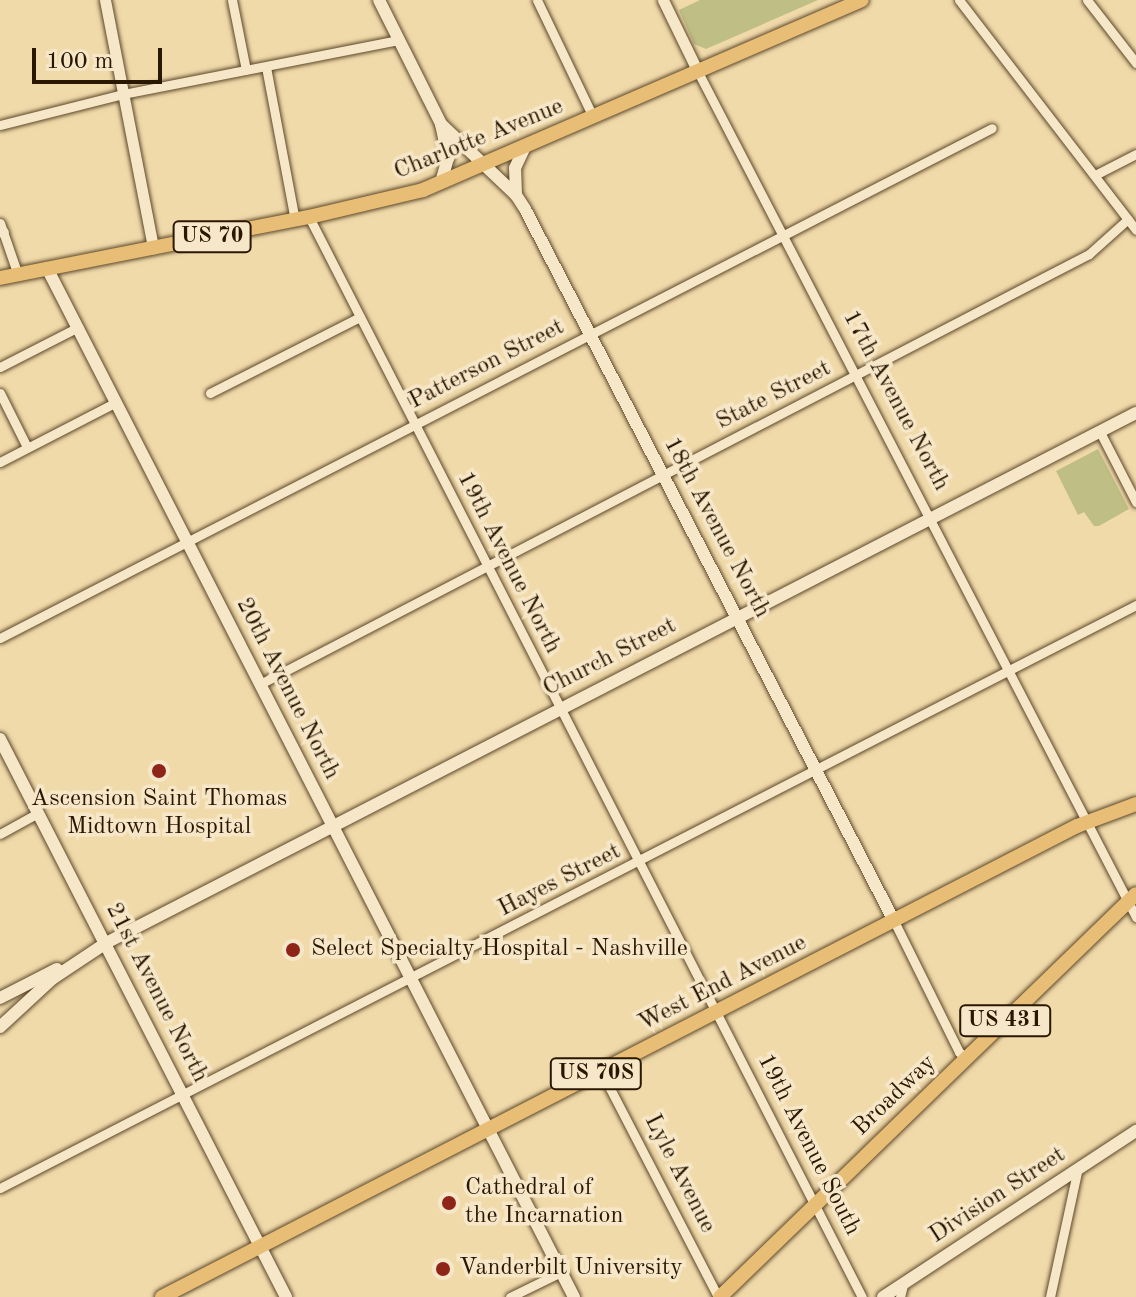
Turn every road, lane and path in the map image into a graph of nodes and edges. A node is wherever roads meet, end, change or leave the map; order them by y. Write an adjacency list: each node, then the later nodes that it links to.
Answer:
1 (105, 0): 14 (street)
2 (232, 0): 12 (street)
3 (379, 0): 9 (main road)
4 (537, 0): 15 (street)
5 (663, 0): 13 (street, 17th Avenue North)
6 (862, 0): 13 (main road, Charlotte Avenue / US 70)
7 (959, 0): 22 (street)
8 (1087, 0): 10 (street)
9 (398, 40): 11 (street); 16 (main road)
10 (1136, 63)
11 (266, 67): 12 (street); 25 (street, 19th Avenue North)
12 (246, 70): 14 (street)
13 (698, 72): 15 (main road, Charlotte Avenue / US 70); 29 (street, 17th Avenue North)
14 (123, 94): 17 (street); 30 (street)
15 (593, 117): 19 (main road, Charlotte Avenue / US 70)
16 (441, 124): 21 (main road, 18th Avenue North); 23 (main road)
17 (0, 125)
18 (992, 128): 29 (street, Patterson Street)
19 (525, 147): 21 (main road, Charlotte Avenue / US 70); 24 (main road)
20 (1136, 154): 22 (street)
21 (484, 166): 23 (main road, Charlotte Avenue / US 70); 24 (main road, 18th Avenue North)
22 (1095, 175): 26 (street)
23 (441, 183): 25 (main road, Charlotte Avenue / US 70)
24 (516, 195): 36 (main road, 18th Avenue North)
25 (302, 219): 30 (main road, Charlotte Avenue / US 70); 34 (street, 19th Avenue North)
26 (1128, 219): 28 (street); 38 (street, State Street)
27 (1, 229): 32 (street)
28 (1136, 230)
29 (784, 235): 36 (street, Patterson Street); 38 (street, 17th Avenue North)
30 (153, 248): 31 (main road, Charlotte Avenue / US 70)
31 (47, 268): 32 (main road, Charlotte Avenue / US 70); 35 (main road, 20th Avenue North)
32 (18, 275): 33 (main road, Charlotte Avenue / US 70)
33 (0, 278)
34 (360, 317): 40 (street); 43 (street, 19th Avenue North)
35 (78, 327): 37 (street); 41 (main road, 20th Avenue North)
36 (589, 335): 43 (street, Patterson Street); 47 (main road, 18th Avenue North)
37 (0, 367)
38 (857, 376): 47 (street, State Street); 49 (street, 17th Avenue North)
39 (0, 393): 45 (street)
40 (210, 393)
41 (116, 402): 45 (street); 50 (main road, 20th Avenue North)
42 (1136, 413): 44 (main road, Church Street)
43 (416, 424): 50 (street, Patterson Street); 51 (street, 19th Avenue North)
44 (1100, 432): 48 (street); 49 (main road, Church Street)
45 (27, 447): 46 (street)
46 (0, 462)
47 (664, 476): 51 (street, State Street); 53 (main road, 18th Avenue North)
48 (1136, 502)
49 (931, 517): 53 (main road, Church Street); 55 (street, 17th Avenue North)
50 (187, 542): 54 (street, Patterson Street); 56 (main road, 20th Avenue North)
51 (487, 567): 56 (street, State Street); 57 (street, 19th Avenue North)
52 (1136, 605): 55 (street, Hayes Street)
53 (738, 617): 57 (main road, Church Street); 59 (main road, 18th Avenue North)
54 (0, 638)
55 (1009, 672): 59 (street, Hayes Street); 62 (street, 17th Avenue North)
56 (260, 684): 63 (main road, 20th Avenue North)
57 (561, 708): 63 (main road, Church Street); 65 (street, 19th Avenue North)
58 (0, 739): 61 (main road, 21st Avenue North)
59 (818, 770): 65 (street, Hayes Street); 68 (main road, 18th Avenue North)
60 (1136, 804): 62 (main road, West End Avenue / US 70S)
61 (38, 813): 64 (street); 69 (main road, 21st Avenue North)
62 (1087, 822): 66 (street, 17th Avenue North); 68 (main road, West End Avenue / US 70S)
63 (332, 826): 69 (main road, Church Street); 71 (main road, 20th Avenue North)
64 (0, 834)
65 (640, 862): 71 (street, Hayes Street); 73 (street, 19th Avenue North)
66 (1132, 898): 67 (street, 17th Avenue North); 75 (main road, Broadway / US 431)
67 (1136, 917)
68 (894, 921): 73 (main road, West End Avenue / US 70S); 75 (street)
69 (106, 943): 70 (main road, Church Street); 77 (main road, 21st Avenue North)
70 (89, 953): 72 (main road); 74 (main road)
71 (410, 980): 77 (street, Hayes Street); 78 (main road, 20th Avenue North)
72 (0, 998)
73 (717, 1011): 76 (main road, West End Avenue / US 70S); 82 (street, 19th Avenue South)
74 (0, 1027)
75 (966, 1058): 82 (main road, Broadway / US 431)
76 (601, 1071): 78 (main road, West End Avenue / US 70S); 90 (street, Lyle Avenue)
77 (183, 1094): 81 (street, Hayes Street); 83 (main road, 21st Avenue North)
78 (487, 1130): 83 (main road, West End Avenue / US 70S); 84 (main road, 20th Avenue North)
79 (1136, 1131): 80 (main road, Division Street)
80 (1077, 1172): 85 (main road, Division Street); 93 (street)
81 (0, 1188)
82 (816, 1206): 90 (main road, Broadway / US 431); 91 (street, 19th Avenue South)
83 (261, 1247): 86 (main road, West End Avenue / US 70S); 87 (main road, 21st Avenue North)
84 (561, 1272): 88 (street); 89 (main road, 20th Avenue North)
85 (901, 1291): 92 (main road, Division Street)
86 (162, 1297)
87 (286, 1297)
88 (510, 1297)
89 (574, 1297)
90 (719, 1297)
91 (862, 1297)
92 (883, 1297)
93 (1050, 1297)

